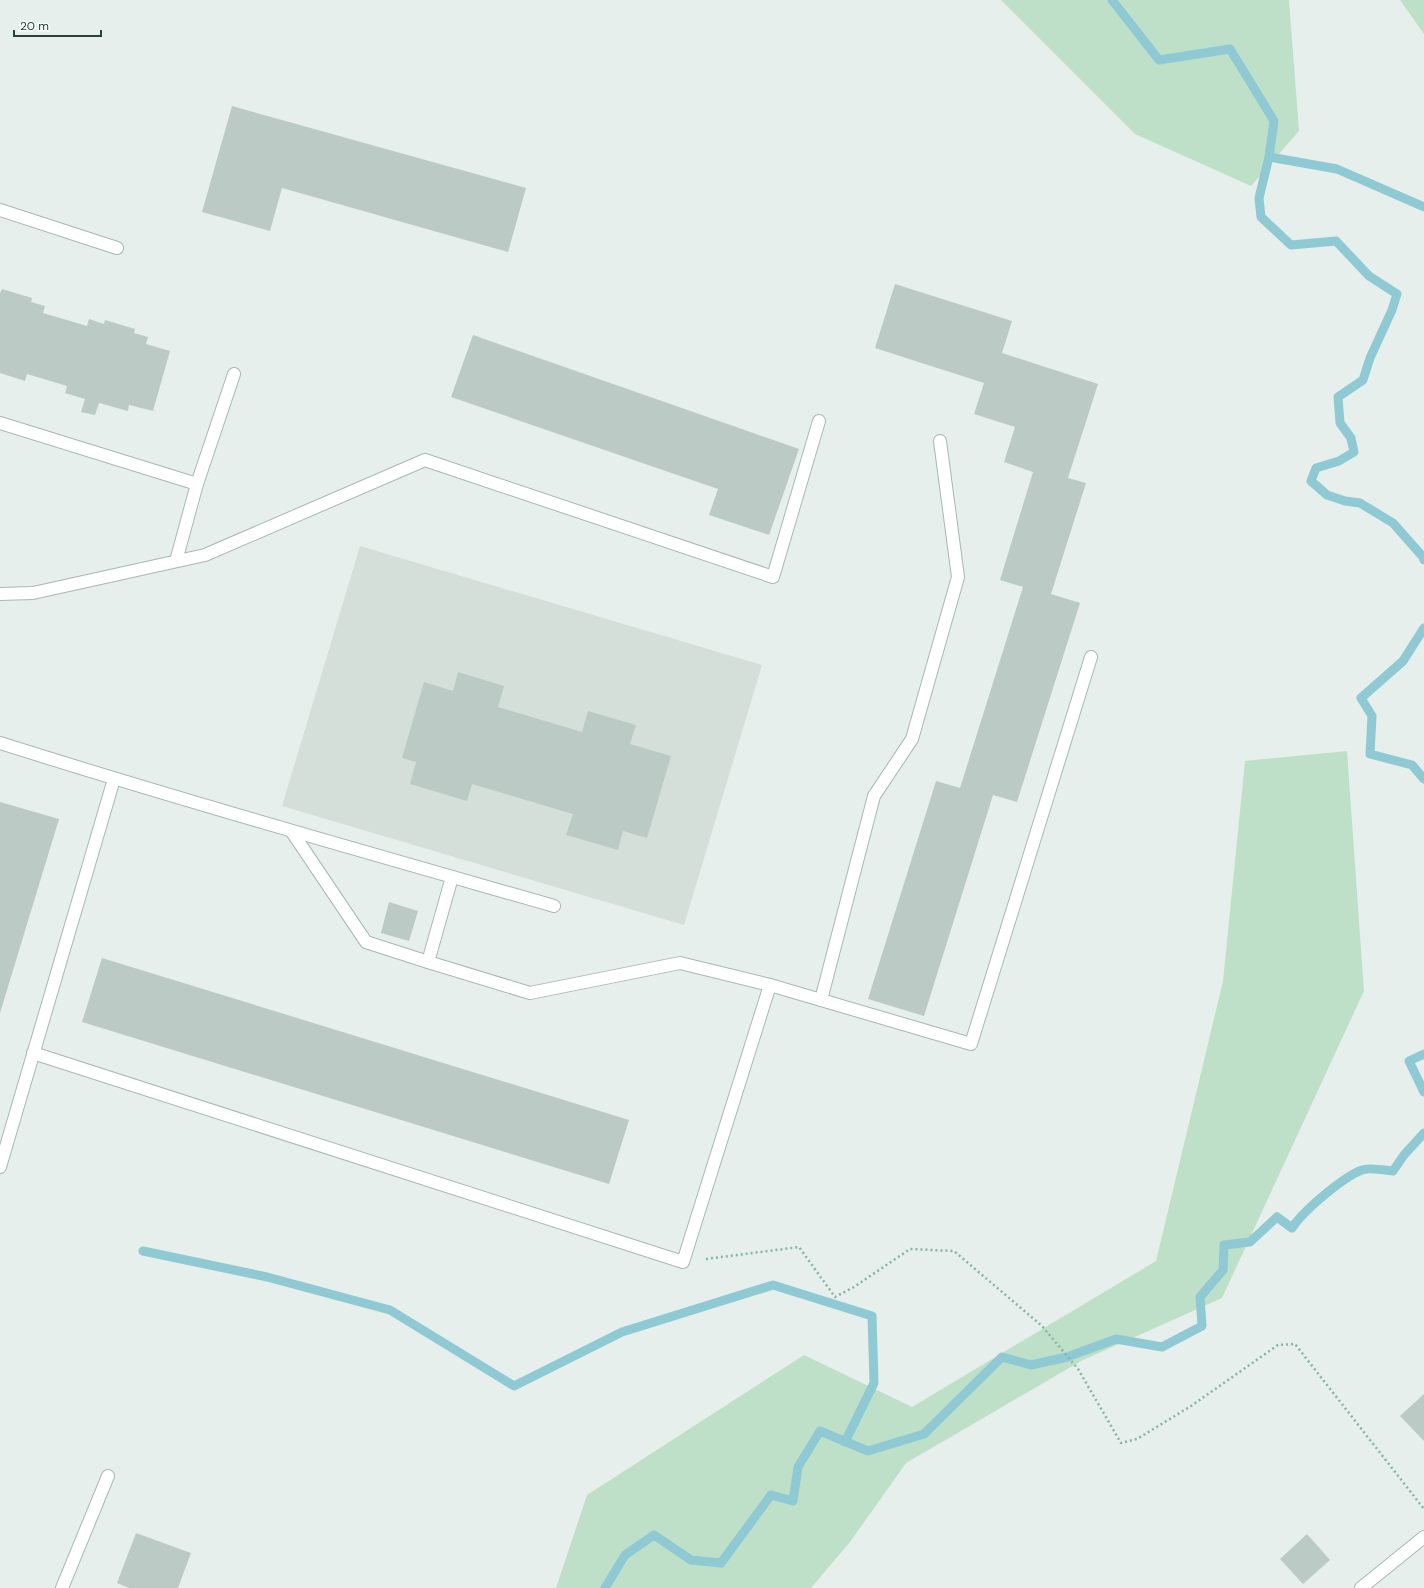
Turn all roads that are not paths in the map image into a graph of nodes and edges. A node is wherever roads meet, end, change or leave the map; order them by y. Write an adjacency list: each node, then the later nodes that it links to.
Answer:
1 (0, 210): 2 (street)
2 (116, 248)
3 (234, 374): 7 (street)
4 (819, 421): 8 (street)
5 (0, 423): 7 (street)
6 (940, 441): 18 (street)
7 (197, 484): 8 (street)
8 (176, 561): 9 (street)
9 (0, 594)
10 (1091, 657): 18 (street)
11 (0, 743): 12 (street)
12 (114, 779): 13 (street); 19 (street)
13 (292, 832): 14 (street); 16 (street)
14 (452, 877): 15 (street); 16 (street)
15 (554, 906)
16 (428, 962): 17 (street)
17 (770, 985): 18 (street); 19 (street)
18 (821, 1000)
19 (33, 1053): 20 (street)
20 (0, 1167)
21 (108, 1476): 23 (street)
22 (1424, 1537): 24 (street)
23 (62, 1588)
24 (1361, 1588)

